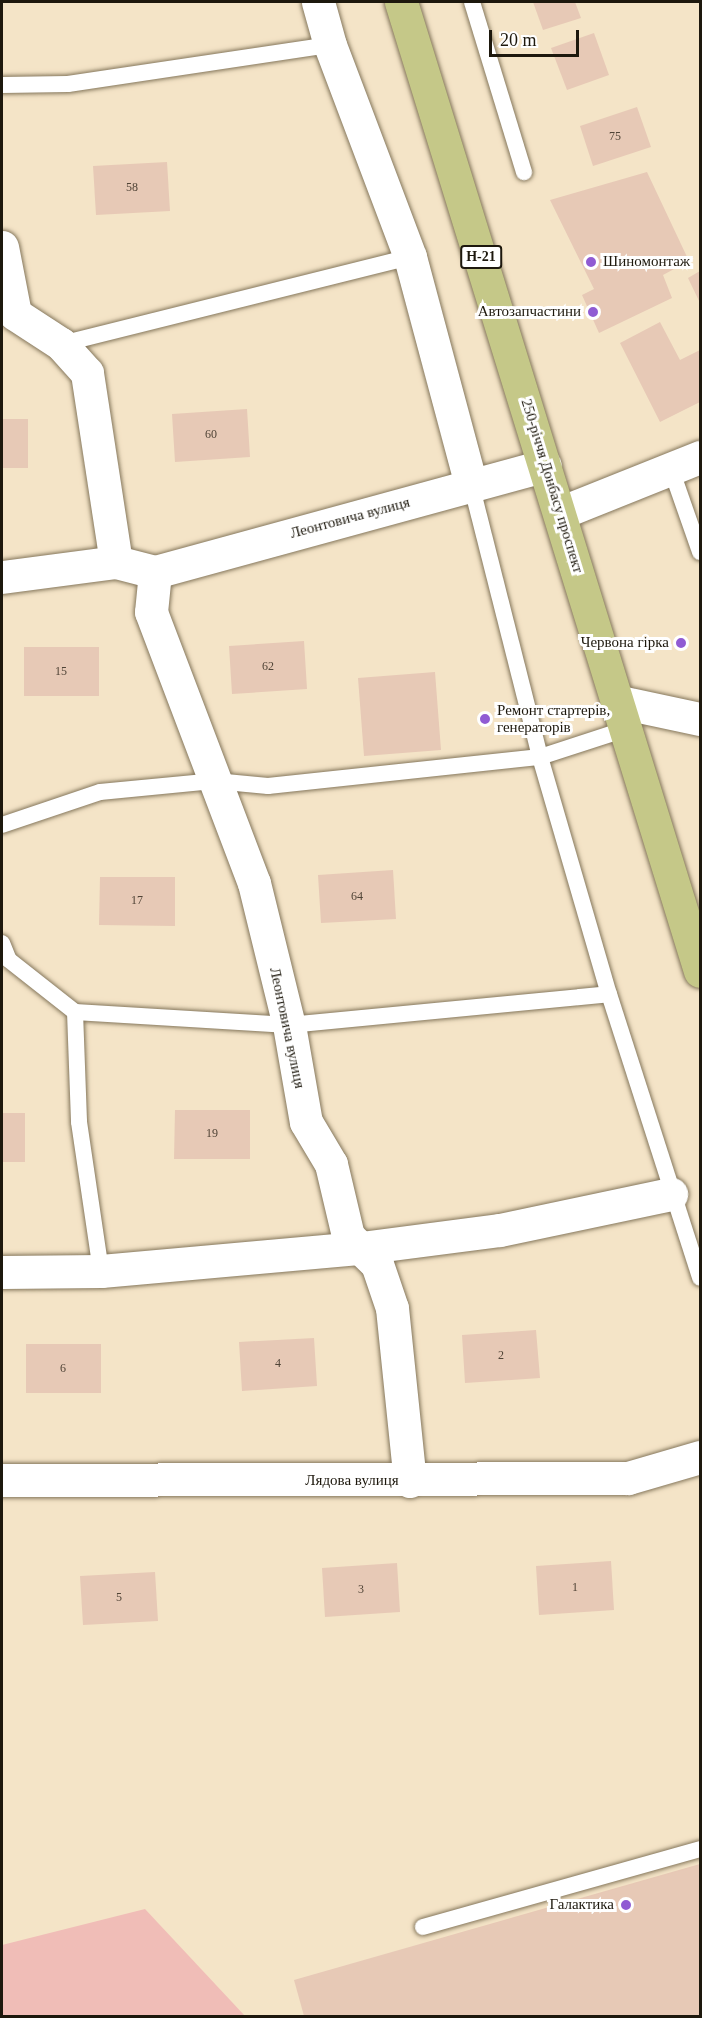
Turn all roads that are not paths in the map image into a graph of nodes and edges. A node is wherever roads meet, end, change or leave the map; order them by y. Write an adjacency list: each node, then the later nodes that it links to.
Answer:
1 (318, 2): 4 (street)
2 (401, 2): 12 (main road, 250-річчя Донбасу проспект / Н-21)
3 (472, 2): 6 (lane)
4 (330, 45): 5 (lane); 8 (street)
5 (2, 84)
6 (524, 172)
7 (2, 247): 9 (street)
8 (410, 257): 10 (lane); 13 (street)
9 (7, 304): 10 (street)
10 (61, 344): 16 (street)
11 (686, 463): 14 (street); 15 (lane)
12 (545, 465): 13 (street, Леонтовича вулиця); 14 (main road, 250-річчя Донбасу проспект / Н-21)
13 (471, 484): 17 (street, Леонтовича вулиця); 21 (lane)
14 (560, 513): 19 (main road, 250-річчя Донбасу проспект / Н-21)
15 (700, 552)
16 (116, 562): 17 (street, Леонтовича вулиця); 18 (street, Леонтовича вулиця)
17 (155, 572): 22 (street, Леонтовича вулиця)
18 (2, 577)
19 (623, 716): 20 (street); 21 (lane); 25 (main road, 250-річчя Донбасу проспект / Н-21)
20 (700, 719)
21 (540, 757): 22 (lane); 26 (lane)
22 (215, 781): 23 (lane); 28 (street, Леонтовича вулиця)
23 (2, 825)
24 (2, 943): 27 (lane)
25 (700, 971)
26 (609, 993): 28 (lane); 29 (lane)
27 (75, 1012): 28 (lane); 31 (lane)
28 (289, 1025): 30 (street, Леонтовича вулиця)
29 (671, 1194): 30 (street); 33 (lane)
30 (361, 1248): 31 (street); 36 (street, Леонтовича вулиця)
31 (101, 1271): 32 (street)
32 (2, 1272)
33 (700, 1278)
34 (700, 1457): 36 (street, Лядова вулиця)
35 (2, 1480): 36 (street, Лядова вулиця)
36 (410, 1481)
37 (700, 1849): 38 (lane)
38 (423, 1927)

